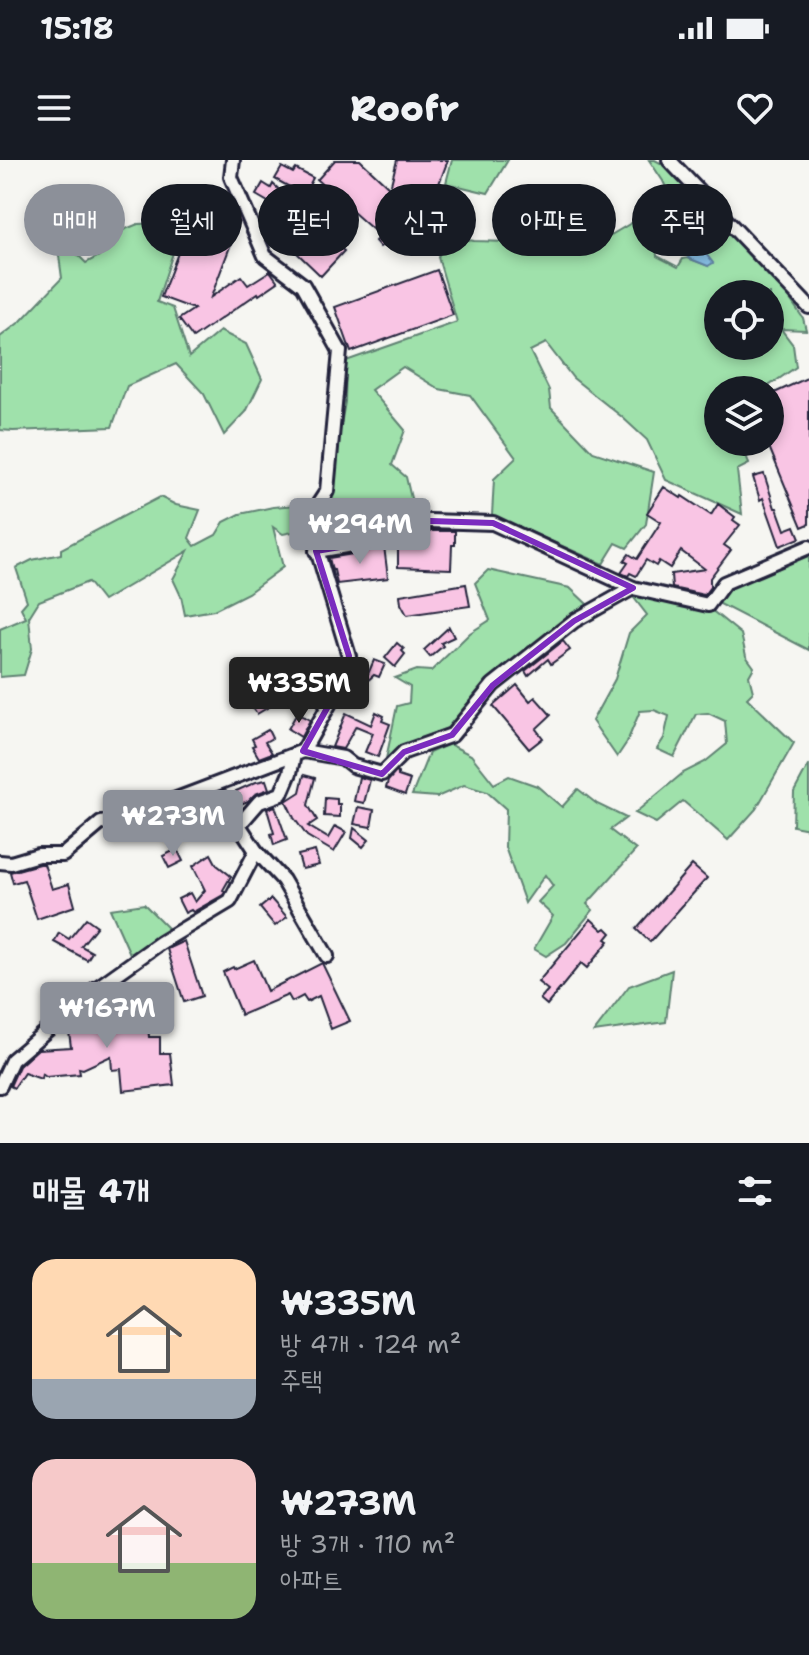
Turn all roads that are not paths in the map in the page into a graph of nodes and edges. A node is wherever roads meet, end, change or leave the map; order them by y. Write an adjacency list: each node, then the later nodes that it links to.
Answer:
1 (233, 160): 5 (street)
2 (669, 160): 3 (street)
3 (809, 307)
4 (809, 547): 6 (street)
5 (316, 551): 6 (street); 7 (street)
6 (633, 588): 7 (street)
7 (298, 753): 8 (street); 9 (street)
8 (256, 851): 10 (street); 11 (street)
9 (0, 862)
10 (327, 956)
11 (0, 1086)

